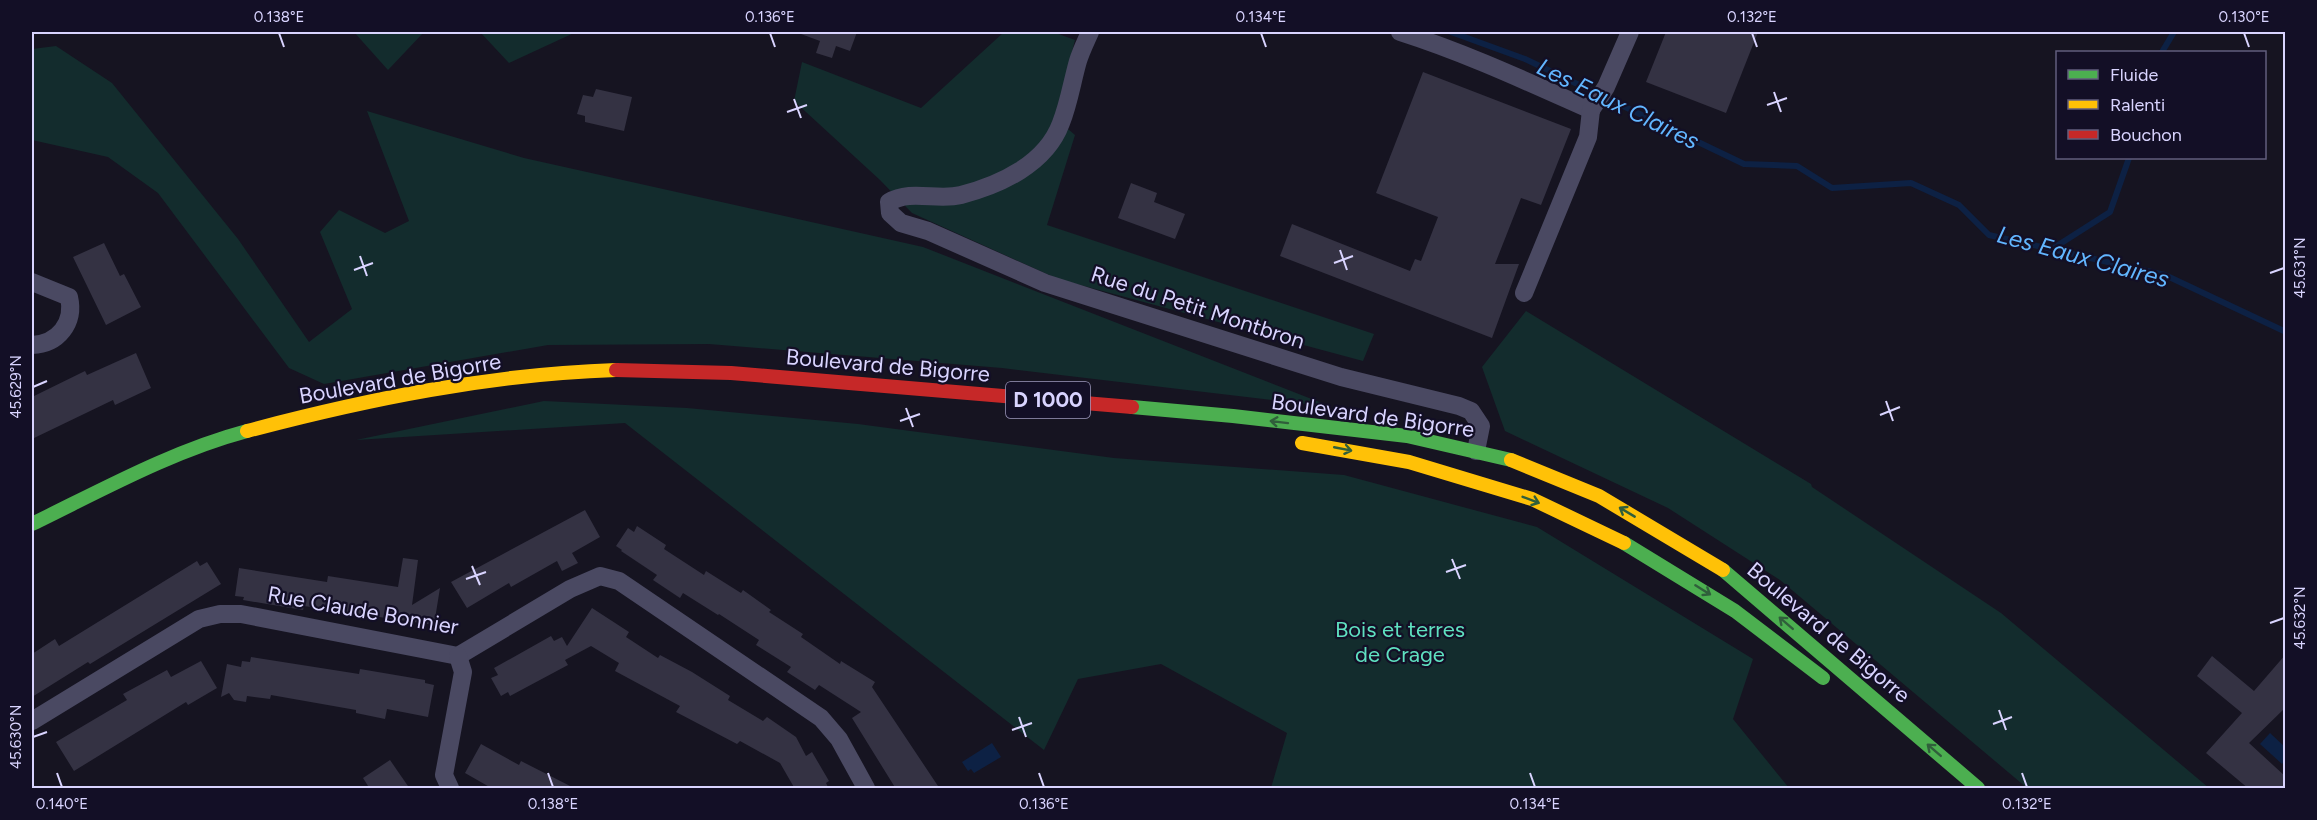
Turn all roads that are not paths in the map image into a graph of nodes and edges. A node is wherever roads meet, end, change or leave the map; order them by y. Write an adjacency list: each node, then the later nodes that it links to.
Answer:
1 (1090, 32): 13 (street, Rue du Petit Montbron)
2 (1400, 32): 4 (street)
3 (1630, 32): 4 (street)
4 (1594, 107): 6 (street)
5 (32, 282): 7 (street)
6 (1524, 292)
7 (32, 345)
8 (666, 385): 9 (main road)
9 (533, 390)
10 (274, 438): 12 (main road)
11 (1286, 441): 18 (main road, Boulevard de Bigorre, one-way to 18)
12 (231, 450)
13 (1476, 451): 15 (main road, Boulevard de Bigorre / D 1000, one-way to 15); 22 (main road, Boulevard de Bigorre / D 1000, one-way to 13)
14 (165, 475): 16 (main road)
15 (32, 524)
16 (32, 538)
17 (458, 656): 19 (street, Rue Claude Bonnier); 20 (street); 21 (street, Rue Claude Bonnier)
18 (1831, 684)
19 (32, 721)
20 (450, 789)
21 (866, 789)
22 (1978, 789)

